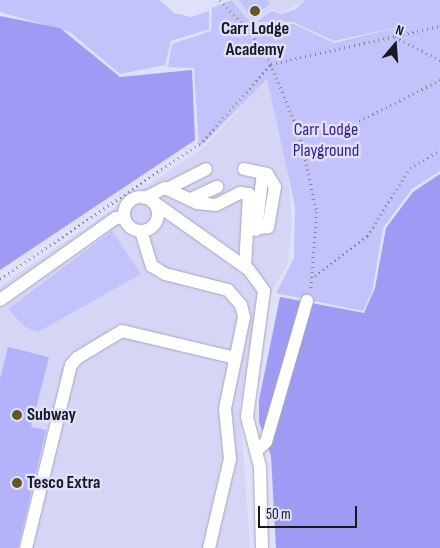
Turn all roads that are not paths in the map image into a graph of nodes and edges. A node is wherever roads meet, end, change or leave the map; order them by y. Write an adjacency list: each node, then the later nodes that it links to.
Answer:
1 (206, 169): 4 (street)
2 (244, 169): 10 (street)
3 (217, 187): 6 (street)
4 (171, 188): 5 (street); 6 (street)
5 (148, 199): 7 (street); 8 (street); 9 (street)
6 (191, 200): 10 (street)
7 (124, 217): 9 (street); 12 (street)
8 (182, 223): 9 (street); 11 (street)
9 (147, 229): 14 (street)
10 (253, 229): 11 (street)
11 (245, 268): 15 (street)
12 (0, 300)
13 (307, 301): 15 (street)
14 (236, 358): 16 (street); 17 (street)
15 (256, 451): 18 (street)
16 (26, 548)
17 (208, 548)
18 (262, 548)

